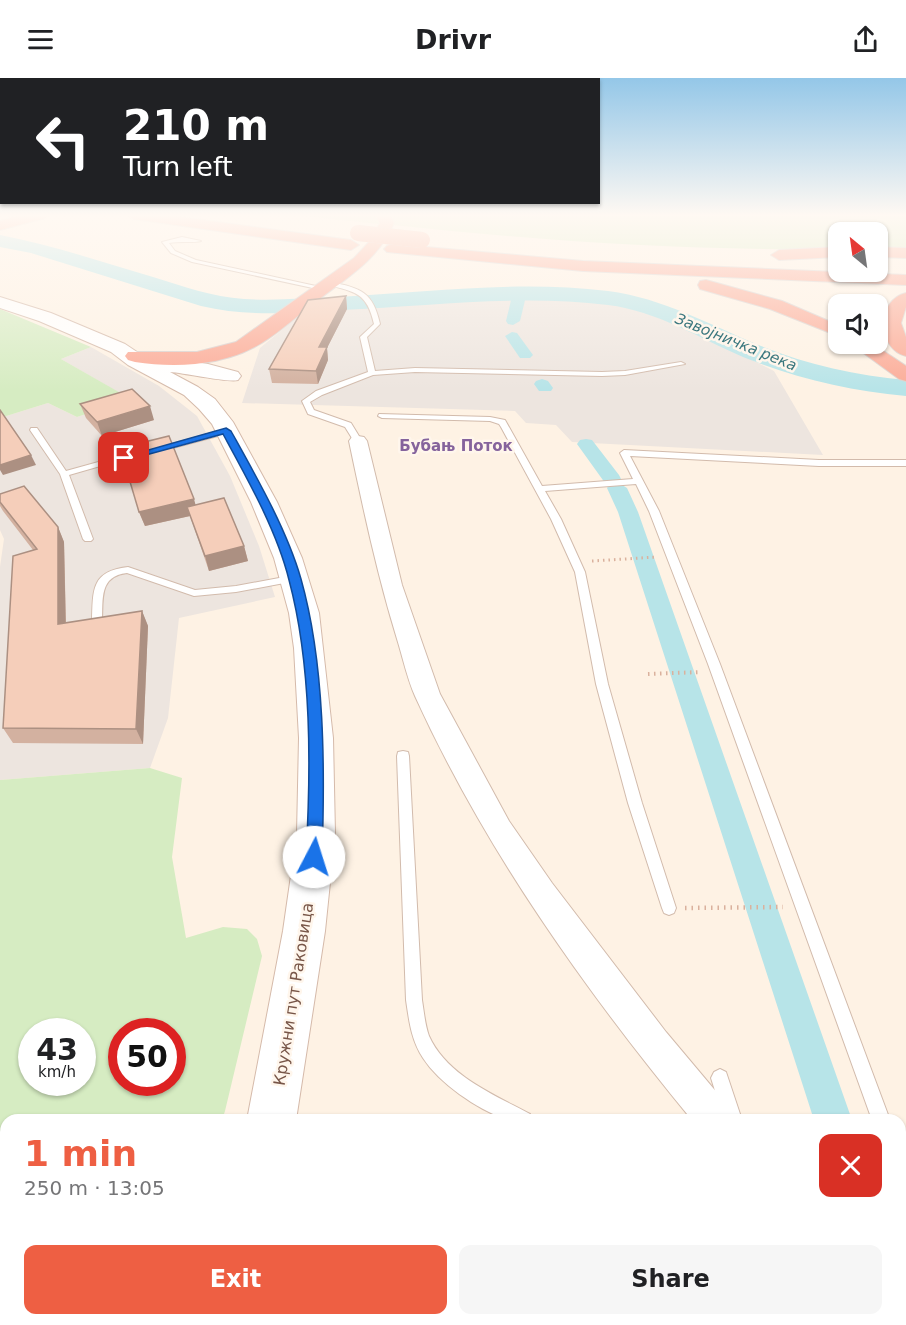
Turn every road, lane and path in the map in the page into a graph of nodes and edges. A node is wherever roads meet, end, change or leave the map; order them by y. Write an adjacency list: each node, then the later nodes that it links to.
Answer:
1 (258, 273): 6 (lane)
2 (344, 273): 6 (highway)
3 (633, 273): 9 (highway)
4 (749, 273): 5 (highway)
5 (906, 280)
6 (326, 286): 10 (highway); 15 (lane)
7 (906, 298): 11 (highway)
8 (0, 302): 12 (main road, Кружни пут Раковица)
9 (828, 327)
10 (253, 341): 12 (highway); 18 (highway)
11 (906, 350)
12 (126, 352): 16 (main road, Кружни пут Раковица); 18 (main road)
13 (876, 354): 17 (highway)
14 (681, 364): 15 (lane)
15 (372, 373): 22 (lane)
16 (162, 374): 18 (main road); 20 (main road, Кружни пут Раковица)
17 (906, 375)
18 (231, 376): 20 (main road)
19 (382, 416): 26 (lane)
20 (224, 426): 24 (lane); 30 (main road, Кружни пут Раковица)
21 (34, 430): 24 (lane)
22 (358, 441): 41 (street)
23 (906, 463): 25 (lane)
24 (64, 474): 27 (lane)
25 (638, 481): 26 (lane); 43 (lane)
26 (540, 489): 29 (lane)
27 (88, 539)
28 (661, 557): 29 (path)
29 (577, 562): 37 (lane)
30 (295, 578): 31 (lane); 39 (main road, Кружни пут Раковица)
31 (97, 621)
32 (702, 672): 33 (path)
33 (648, 674)
34 (403, 756): 40 (lane)
35 (707, 906): 36 (path)
36 (783, 907)
37 (669, 908)
38 (720, 1078): 42 (lane)
39 (273, 1114)
40 (514, 1114)
41 (711, 1114)
42 (731, 1114)
43 (879, 1114)

